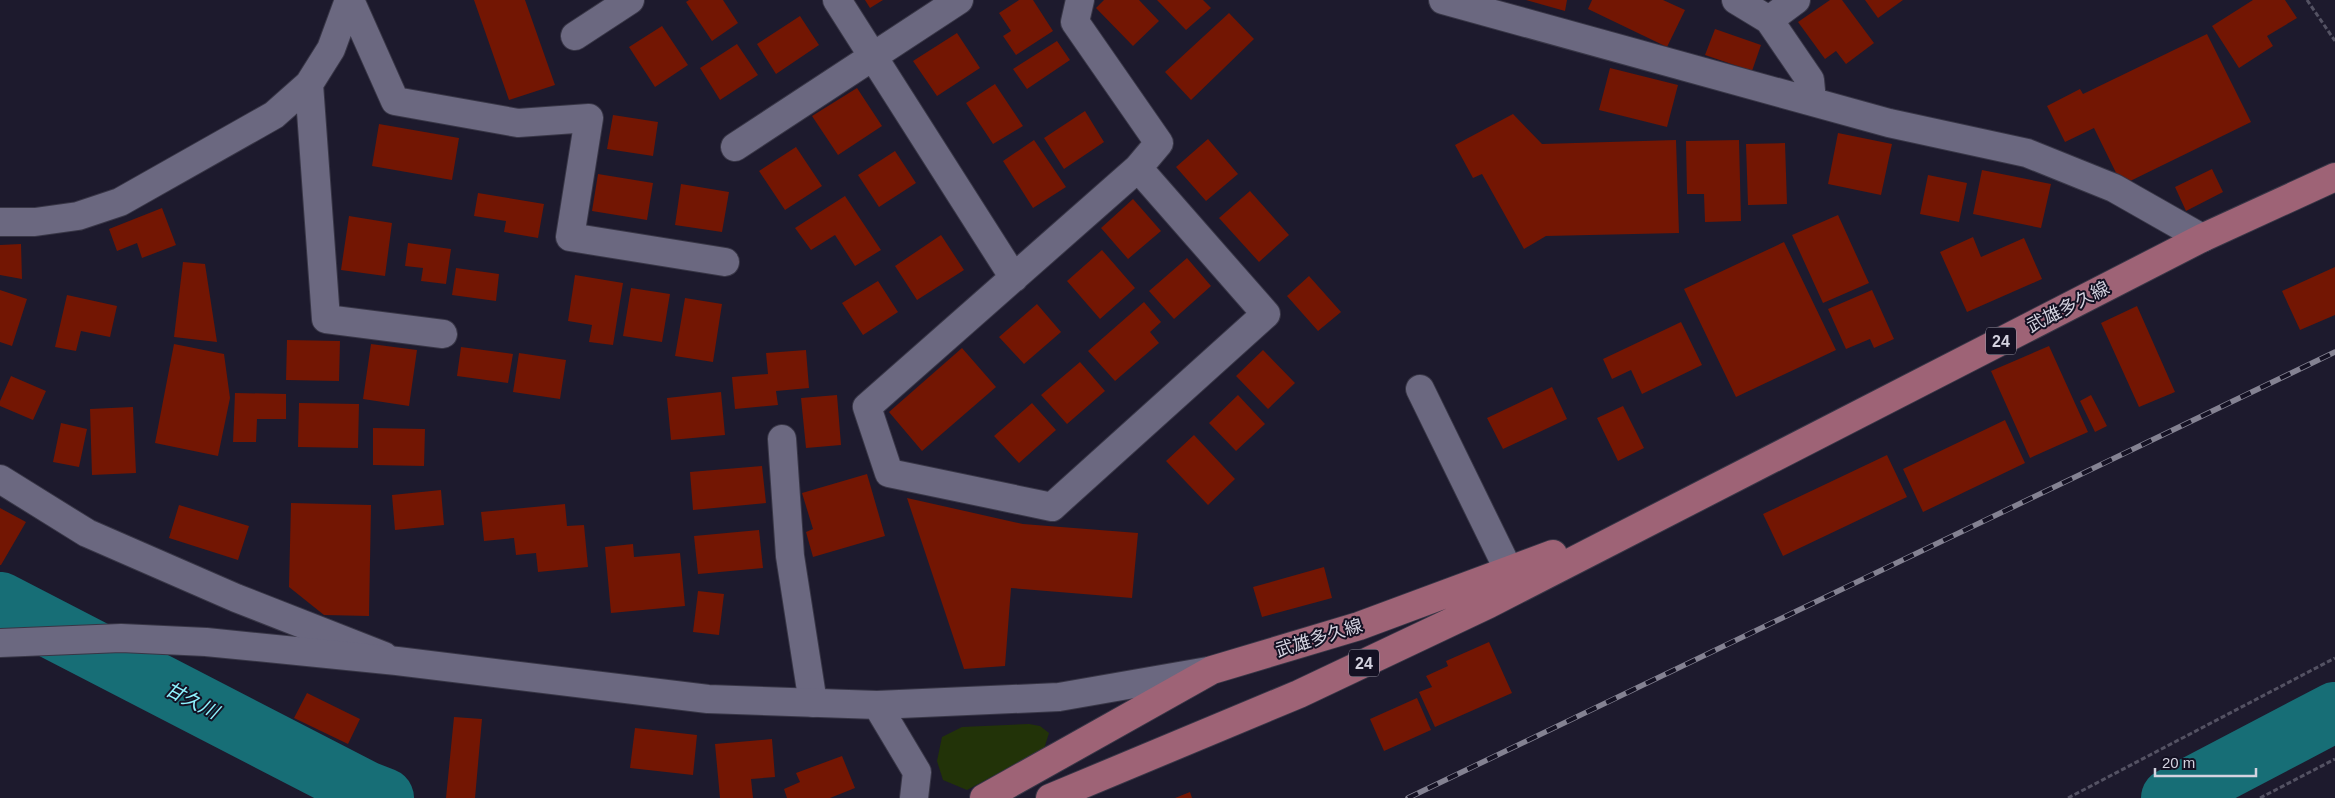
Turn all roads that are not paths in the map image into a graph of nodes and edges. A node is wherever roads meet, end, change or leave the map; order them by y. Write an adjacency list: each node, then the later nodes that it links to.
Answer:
1 (350, 0): 12 (street); 19 (street)
2 (630, 0): 10 (street)
3 (837, 0): 11 (street)
4 (959, 0): 11 (street)
5 (1080, 0): 15 (street)
6 (1442, 0): 13 (street)
7 (1736, 0): 9 (street)
8 (1796, 0): 9 (street)
9 (1769, 20): 13 (street)
10 (576, 36)
11 (873, 56): 14 (street); 20 (street)
12 (309, 84): 17 (street); 21 (street)
13 (1812, 101): 18 (street)
14 (734, 148)
15 (1138, 168): 20 (street); 20 (street)
16 (2335, 178): 18 (main road, 武雄多久線 / 24)
17 (0, 222)
18 (2202, 238): 25 (main road, 武雄多久線 / 24)
19 (725, 262)
20 (1014, 278)
21 (443, 334)
22 (1420, 389): 26 (street)
23 (782, 439): 30 (street)
24 (0, 480): 28 (street)
25 (1670, 511): 26 (main road, 武雄多久線 / 24); 34 (main road, 武雄多久線 / 24)
26 (1510, 571): 29 (main road, 武雄多久線 / 24)
27 (7, 642): 28 (street)
28 (397, 661): 30 (street)
29 (1212, 670): 31 (street); 33 (main road, 武雄多久線 / 24)
30 (813, 703): 31 (street)
31 (877, 705): 32 (street)
32 (914, 798)
33 (984, 798)
34 (1050, 798)

